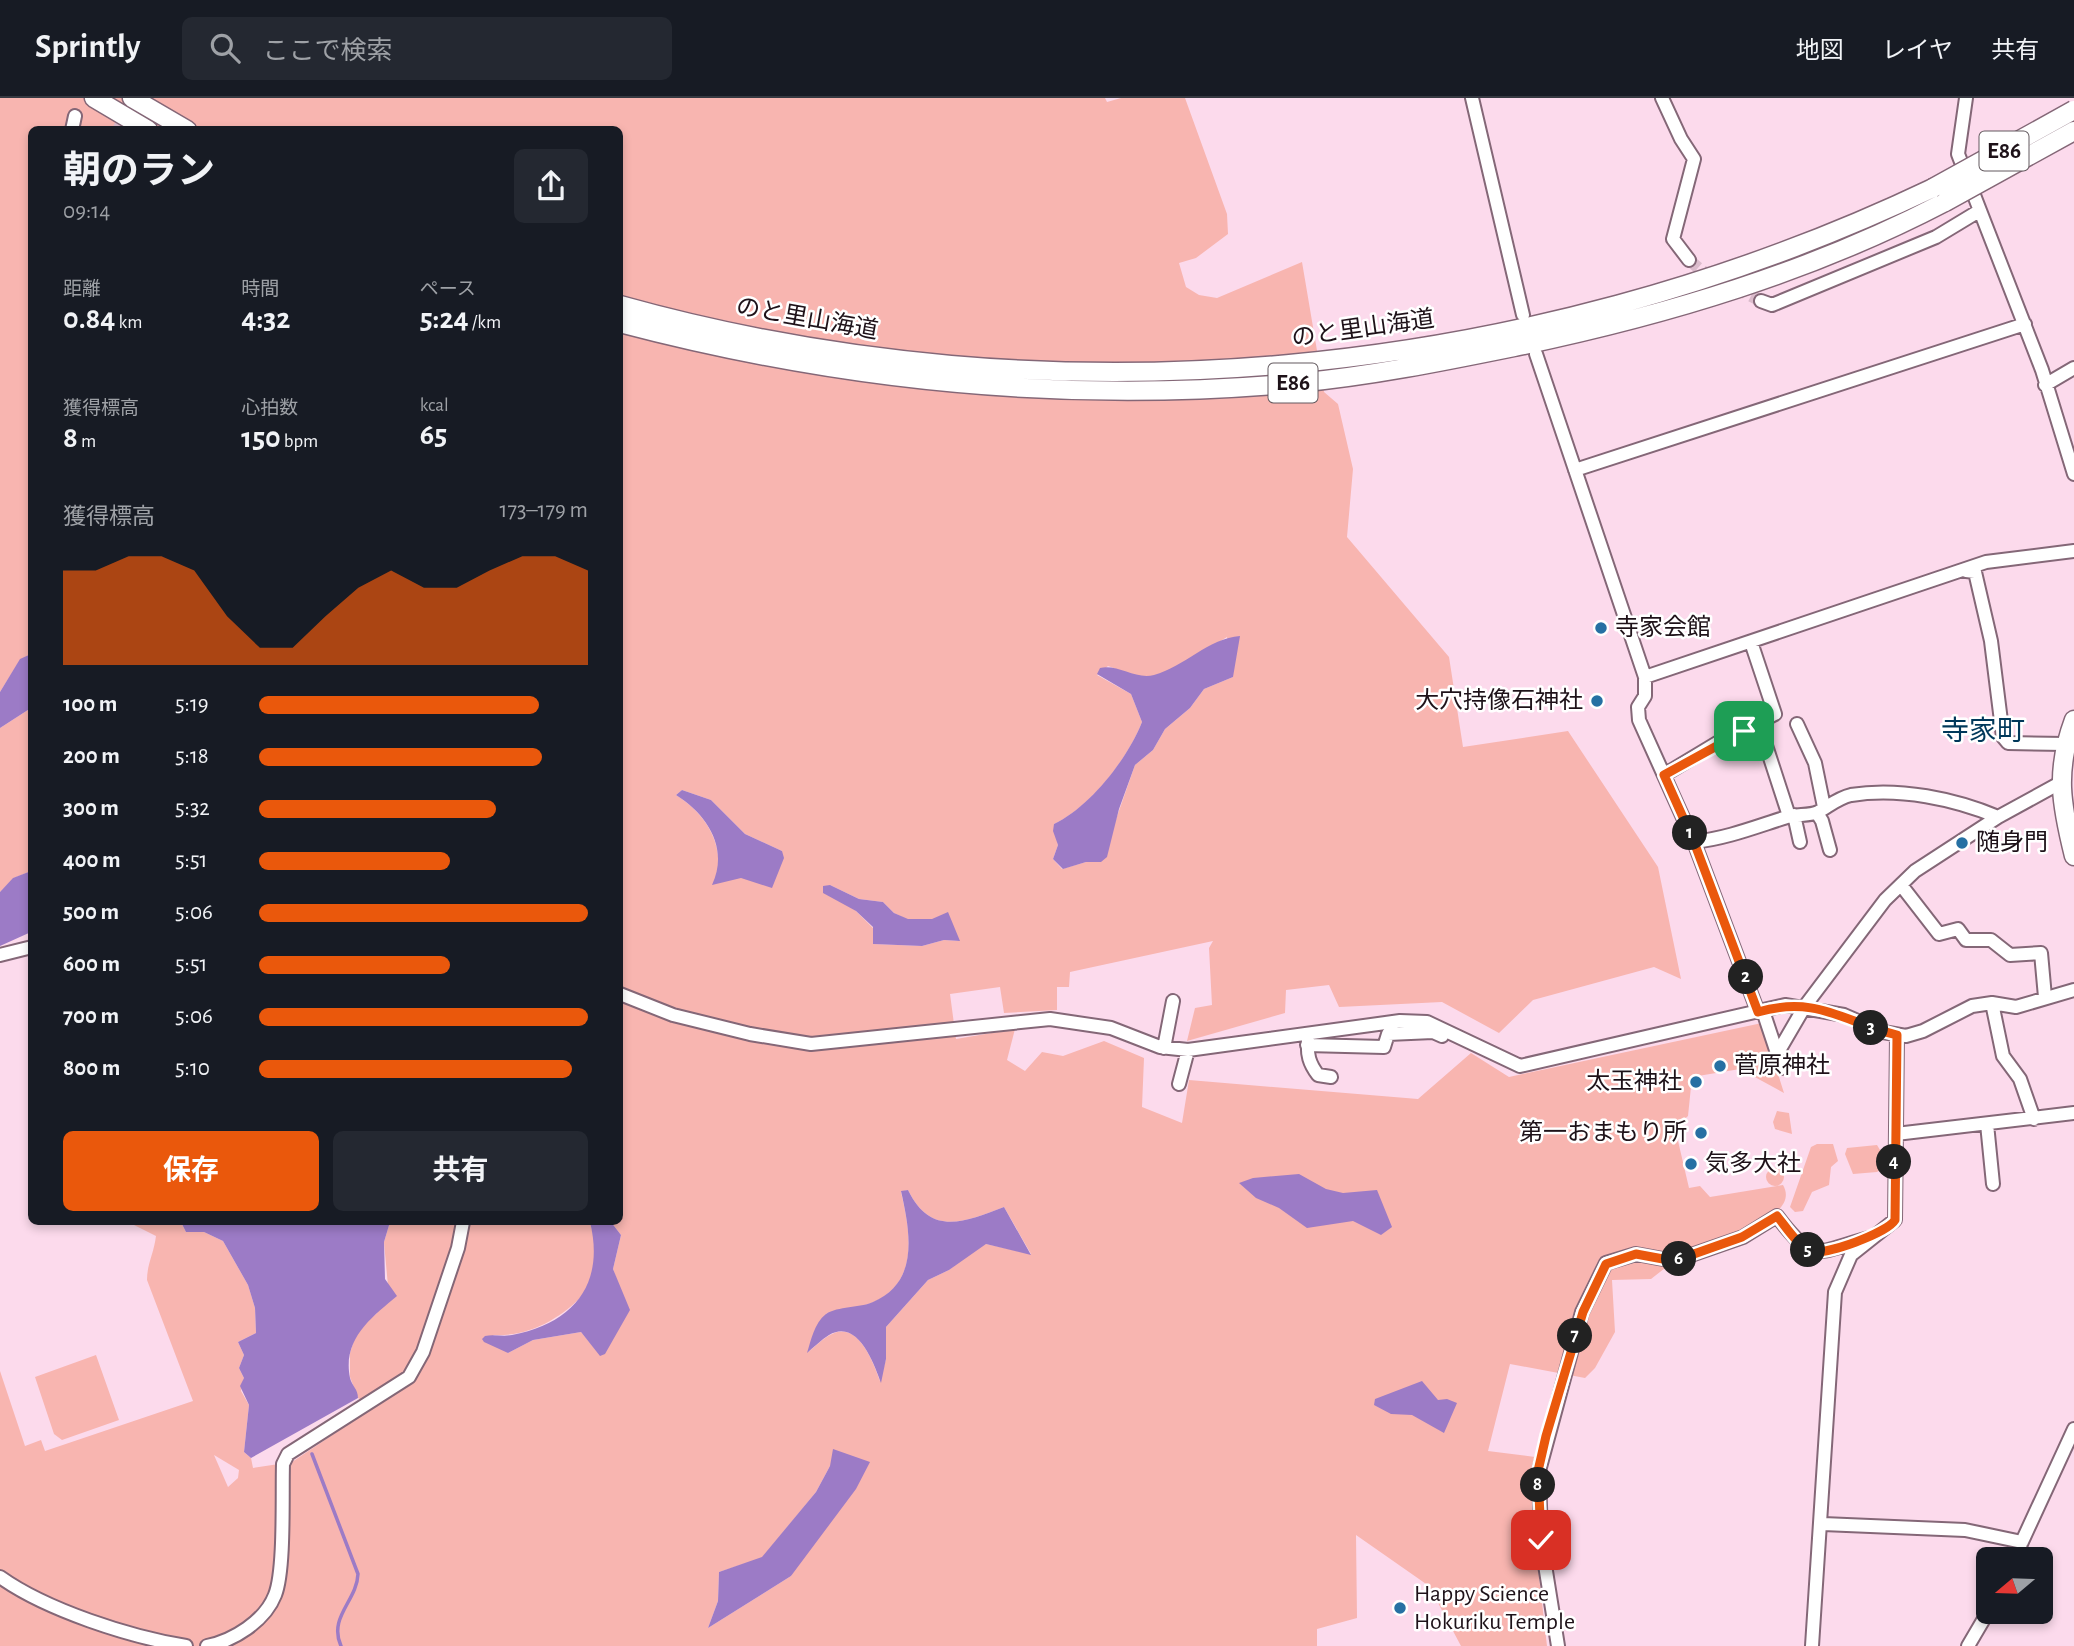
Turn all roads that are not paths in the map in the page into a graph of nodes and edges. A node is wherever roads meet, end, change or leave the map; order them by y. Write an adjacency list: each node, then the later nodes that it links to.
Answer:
1 (94, 98): 9 (highway)
2 (132, 98): 10 (highway)
3 (1472, 98): 17 (street)
4 (1662, 98): 14 (street)
5 (1966, 98): 13 (street)
6 (2074, 110): 12 (highway, のと里山海道 / E86, bridge)
7 (75, 116): 8 (street)
8 (73, 126)
9 (141, 126)
10 (180, 126)
11 (2074, 131): 12 (highway, のと里山海道 / E86, bridge)
12 (1939, 195): 16 (highway, のと里山海道 / E86); 18 (highway, のと里山海道 / E86)
13 (1979, 211): 15 (street); 19 (street)
14 (1689, 260)
15 (1761, 301)
16 (623, 306)
17 (1523, 315)
18 (623, 324)
19 (2025, 324): 22 (street); 23 (street)
20 (1536, 354): 23 (street)
21 (2074, 368): 22 (street)
22 (2045, 385): 24 (street)
23 (1574, 470): 28 (street)
24 (2074, 474)
25 (2074, 551): 26 (street)
26 (1966, 571): 27 (street); 32 (street)
27 (1751, 642): 28 (street); 31 (street)
28 (1645, 677): 33 (street)
29 (2074, 720): 32 (highway)
30 (1797, 724): 35 (street)
31 (1760, 727): 33 (street); 36 (street)
32 (2065, 744): 34 (highway)
33 (1664, 775): 38 (street)
34 (2065, 778): 37 (street); 41 (highway)
35 (1820, 810): 36 (street); 37 (street); 40 (street)
36 (1792, 816): 38 (street); 39 (street)
37 (1998, 817): 42 (street)
38 (1694, 842): 51 (street)
39 (1800, 842)
40 (1830, 850)
41 (2074, 856)
42 (1901, 885): 47 (street); 50 (street)
43 (28, 948): 44 (street)
44 (0, 956)
45 (2074, 990): 47 (street)
46 (623, 995): 55 (street)
47 (2045, 997): 49 (street)
48 (1173, 1001): 55 (street)
49 (1992, 1003): 52 (street); 62 (street)
50 (1805, 1006): 51 (street); 52 (street); 57 (street)
51 (1760, 1011): 54 (street); 57 (street)
52 (1897, 1035): 64 (street)
53 (1308, 1039): 54 (street); 54 (street); 56 (street); 59 (street)
54 (1467, 1040)
55 (1164, 1048): 56 (street)
56 (1188, 1050): 60 (street)
57 (1777, 1054): 58 (street)
58 (1782, 1068)
59 (1331, 1077)
60 (1179, 1084)
61 (2074, 1113): 62 (street)
62 (2034, 1119): 63 (street)
63 (1987, 1124): 64 (street); 65 (street)
64 (1896, 1134): 67 (street)
65 (1993, 1184)
66 (462, 1225): 75 (street)
67 (1873, 1237): 69 (street); 76 (street)
68 (2074, 1429): 70 (street)
69 (1823, 1524): 70 (street); 77 (street)
70 (2022, 1542): 71 (street)
71 (2020, 1547)
72 (0, 1577): 74 (street)
73 (1981, 1624): 78 (street)
74 (186, 1646)
75 (207, 1646)
76 (1558, 1646)
77 (1812, 1646)
78 (1968, 1646)

